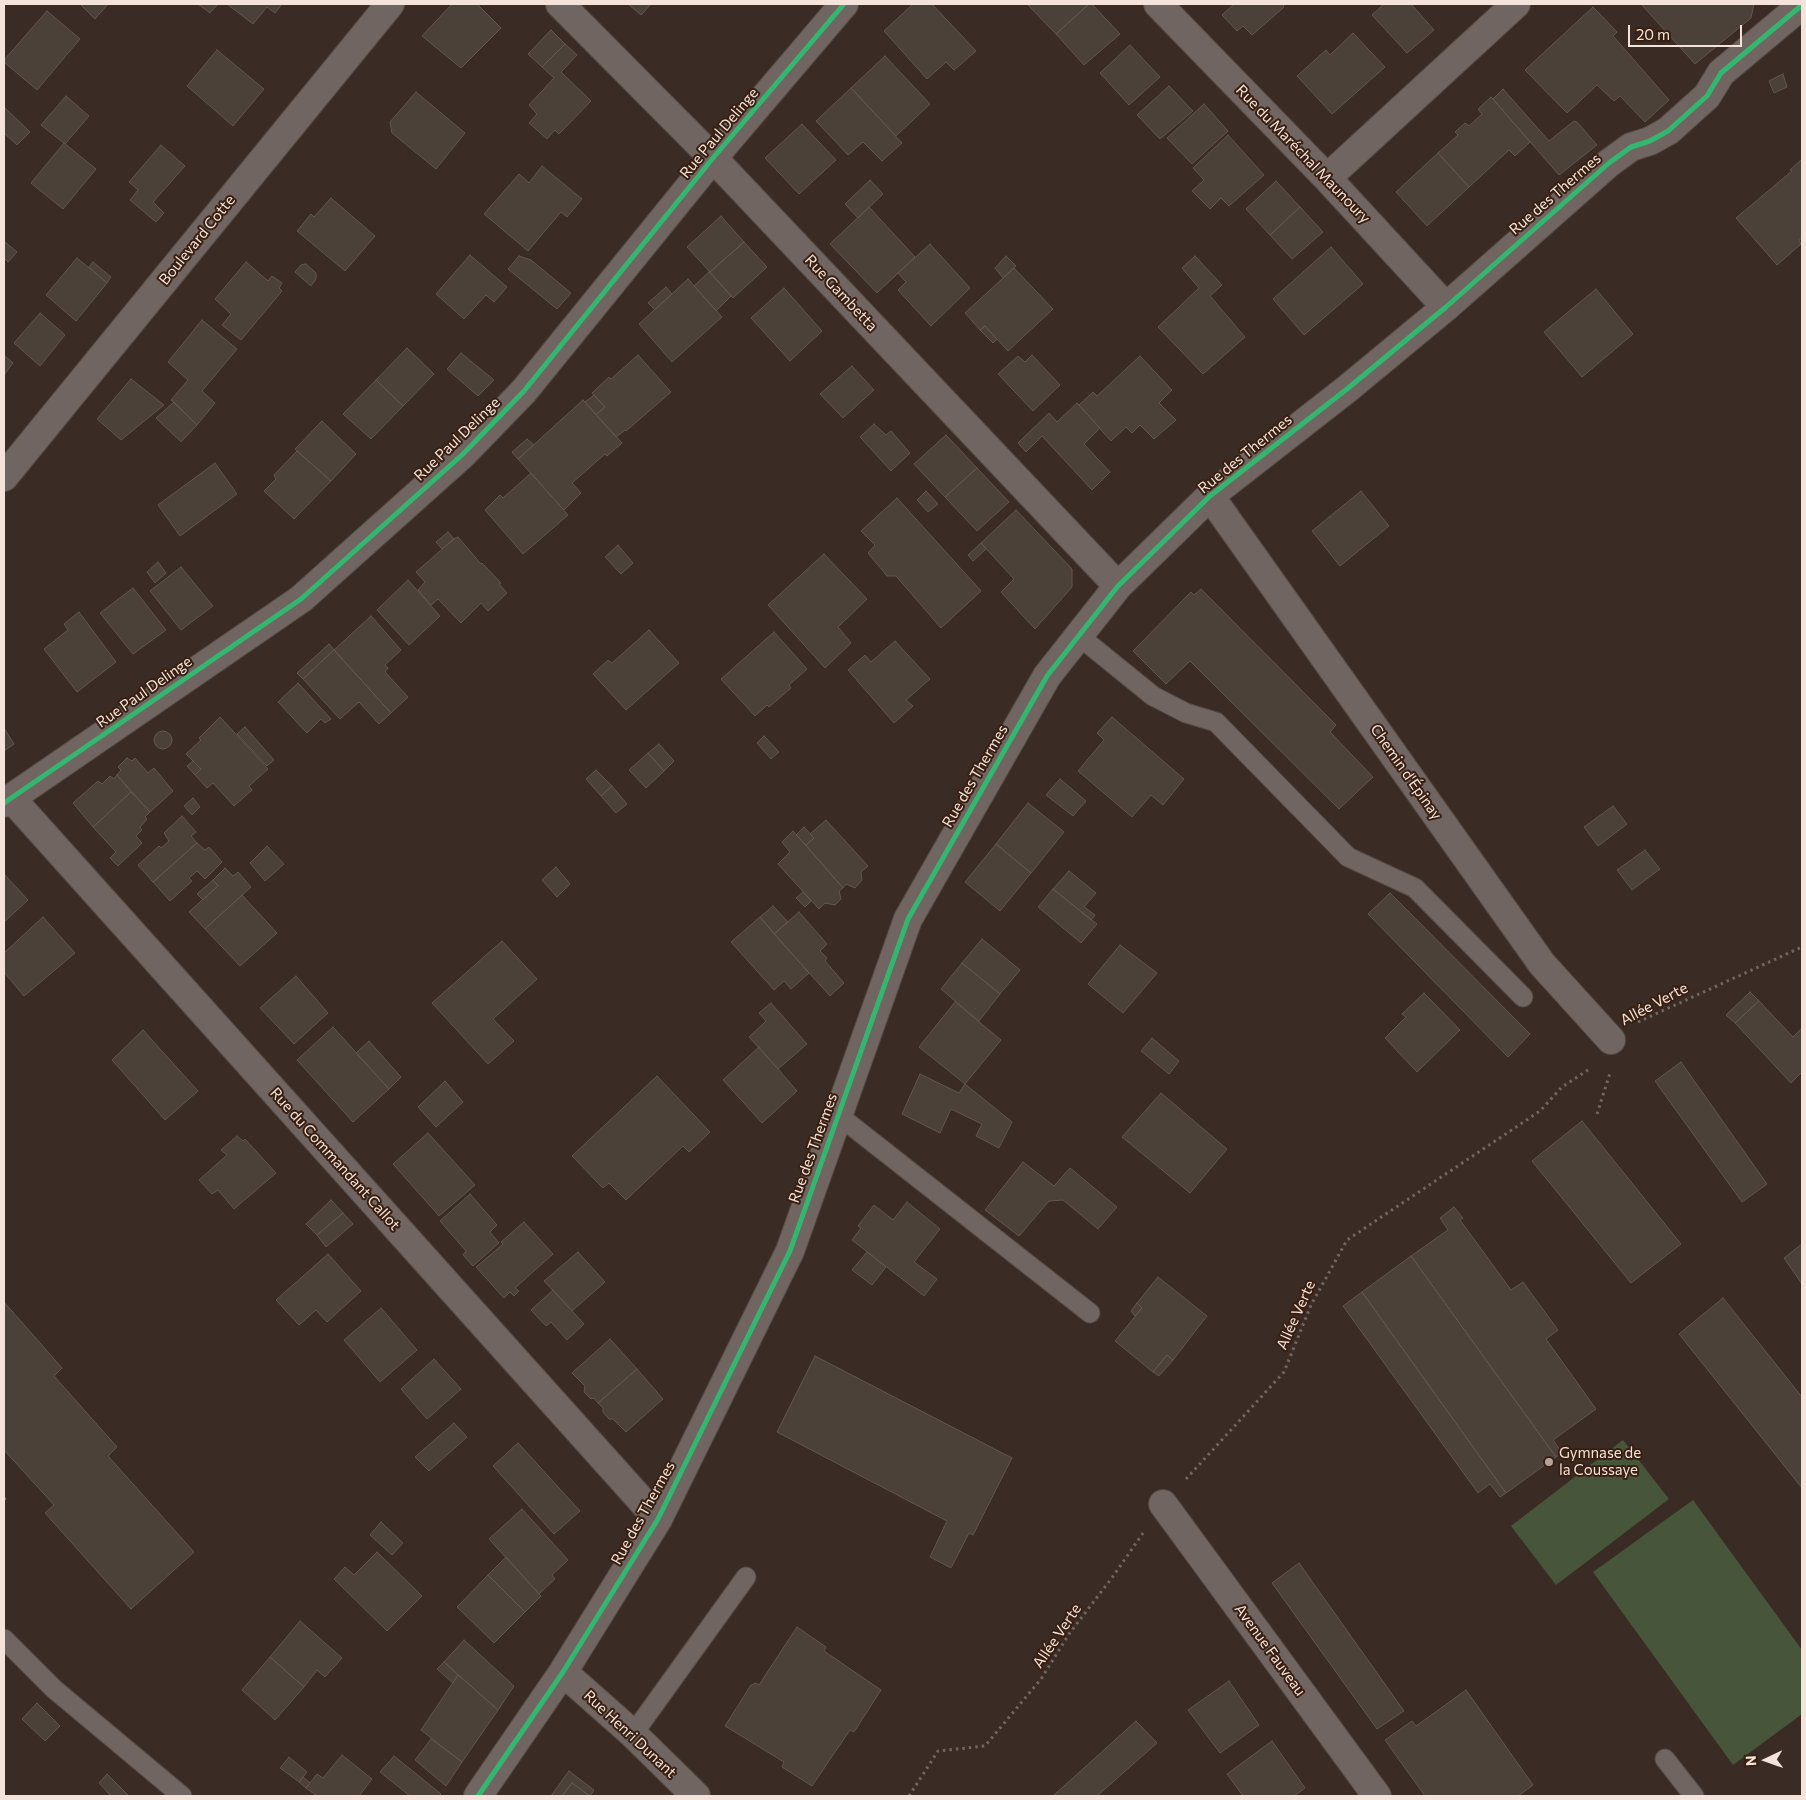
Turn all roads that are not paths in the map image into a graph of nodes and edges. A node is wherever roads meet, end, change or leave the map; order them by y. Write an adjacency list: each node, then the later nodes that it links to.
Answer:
1 (390, 4): 10 (street, Boulevard Cotte)
2 (560, 4): 7 (street, Rue Gambetta)
3 (844, 4): 7 (street, Rue Paul Delinge)
4 (1158, 4): 8 (street, Rue du Maréchal Maunoury)
5 (1516, 4): 8 (street)
6 (1802, 5): 9 (street, Rue des Thermes)
7 (713, 158): 12 (street, Rue Gambetta); 14 (street, Rue Paul Delinge)
8 (1327, 178): 9 (street, Rue du Maréchal Maunoury)
9 (1446, 307): 11 (street, Rue des Thermes)
10 (4, 477)
11 (1210, 496): 12 (street, Rue des Thermes); 16 (street, Chemin d'Épinay)
12 (1118, 586): 13 (street, Rue des Thermes)
13 (1079, 636): 15 (lane); 17 (street, Rue des Thermes)
14 (8, 801): 20 (street, Rue du Commandant Callot)
15 (1523, 997)
16 (1608, 1049)
17 (838, 1115): 18 (lane); 20 (street, Rue des Thermes)
18 (1090, 1313)
19 (1162, 1504): 29 (street, Avenue Fauveau)
20 (658, 1519): 23 (street, Rue des Thermes)
21 (746, 1577): 24 (lane)
22 (4, 1639): 26 (lane)
23 (563, 1672): 24 (street, Rue Henri Dunant); 27 (street, Rue des Thermes)
24 (633, 1734): 28 (street, Rue Henri Dunant)
25 (1665, 1759): 30 (lane)
26 (182, 1796)
27 (478, 1796)
28 (696, 1796)
29 (1377, 1796)
30 (1694, 1796)

